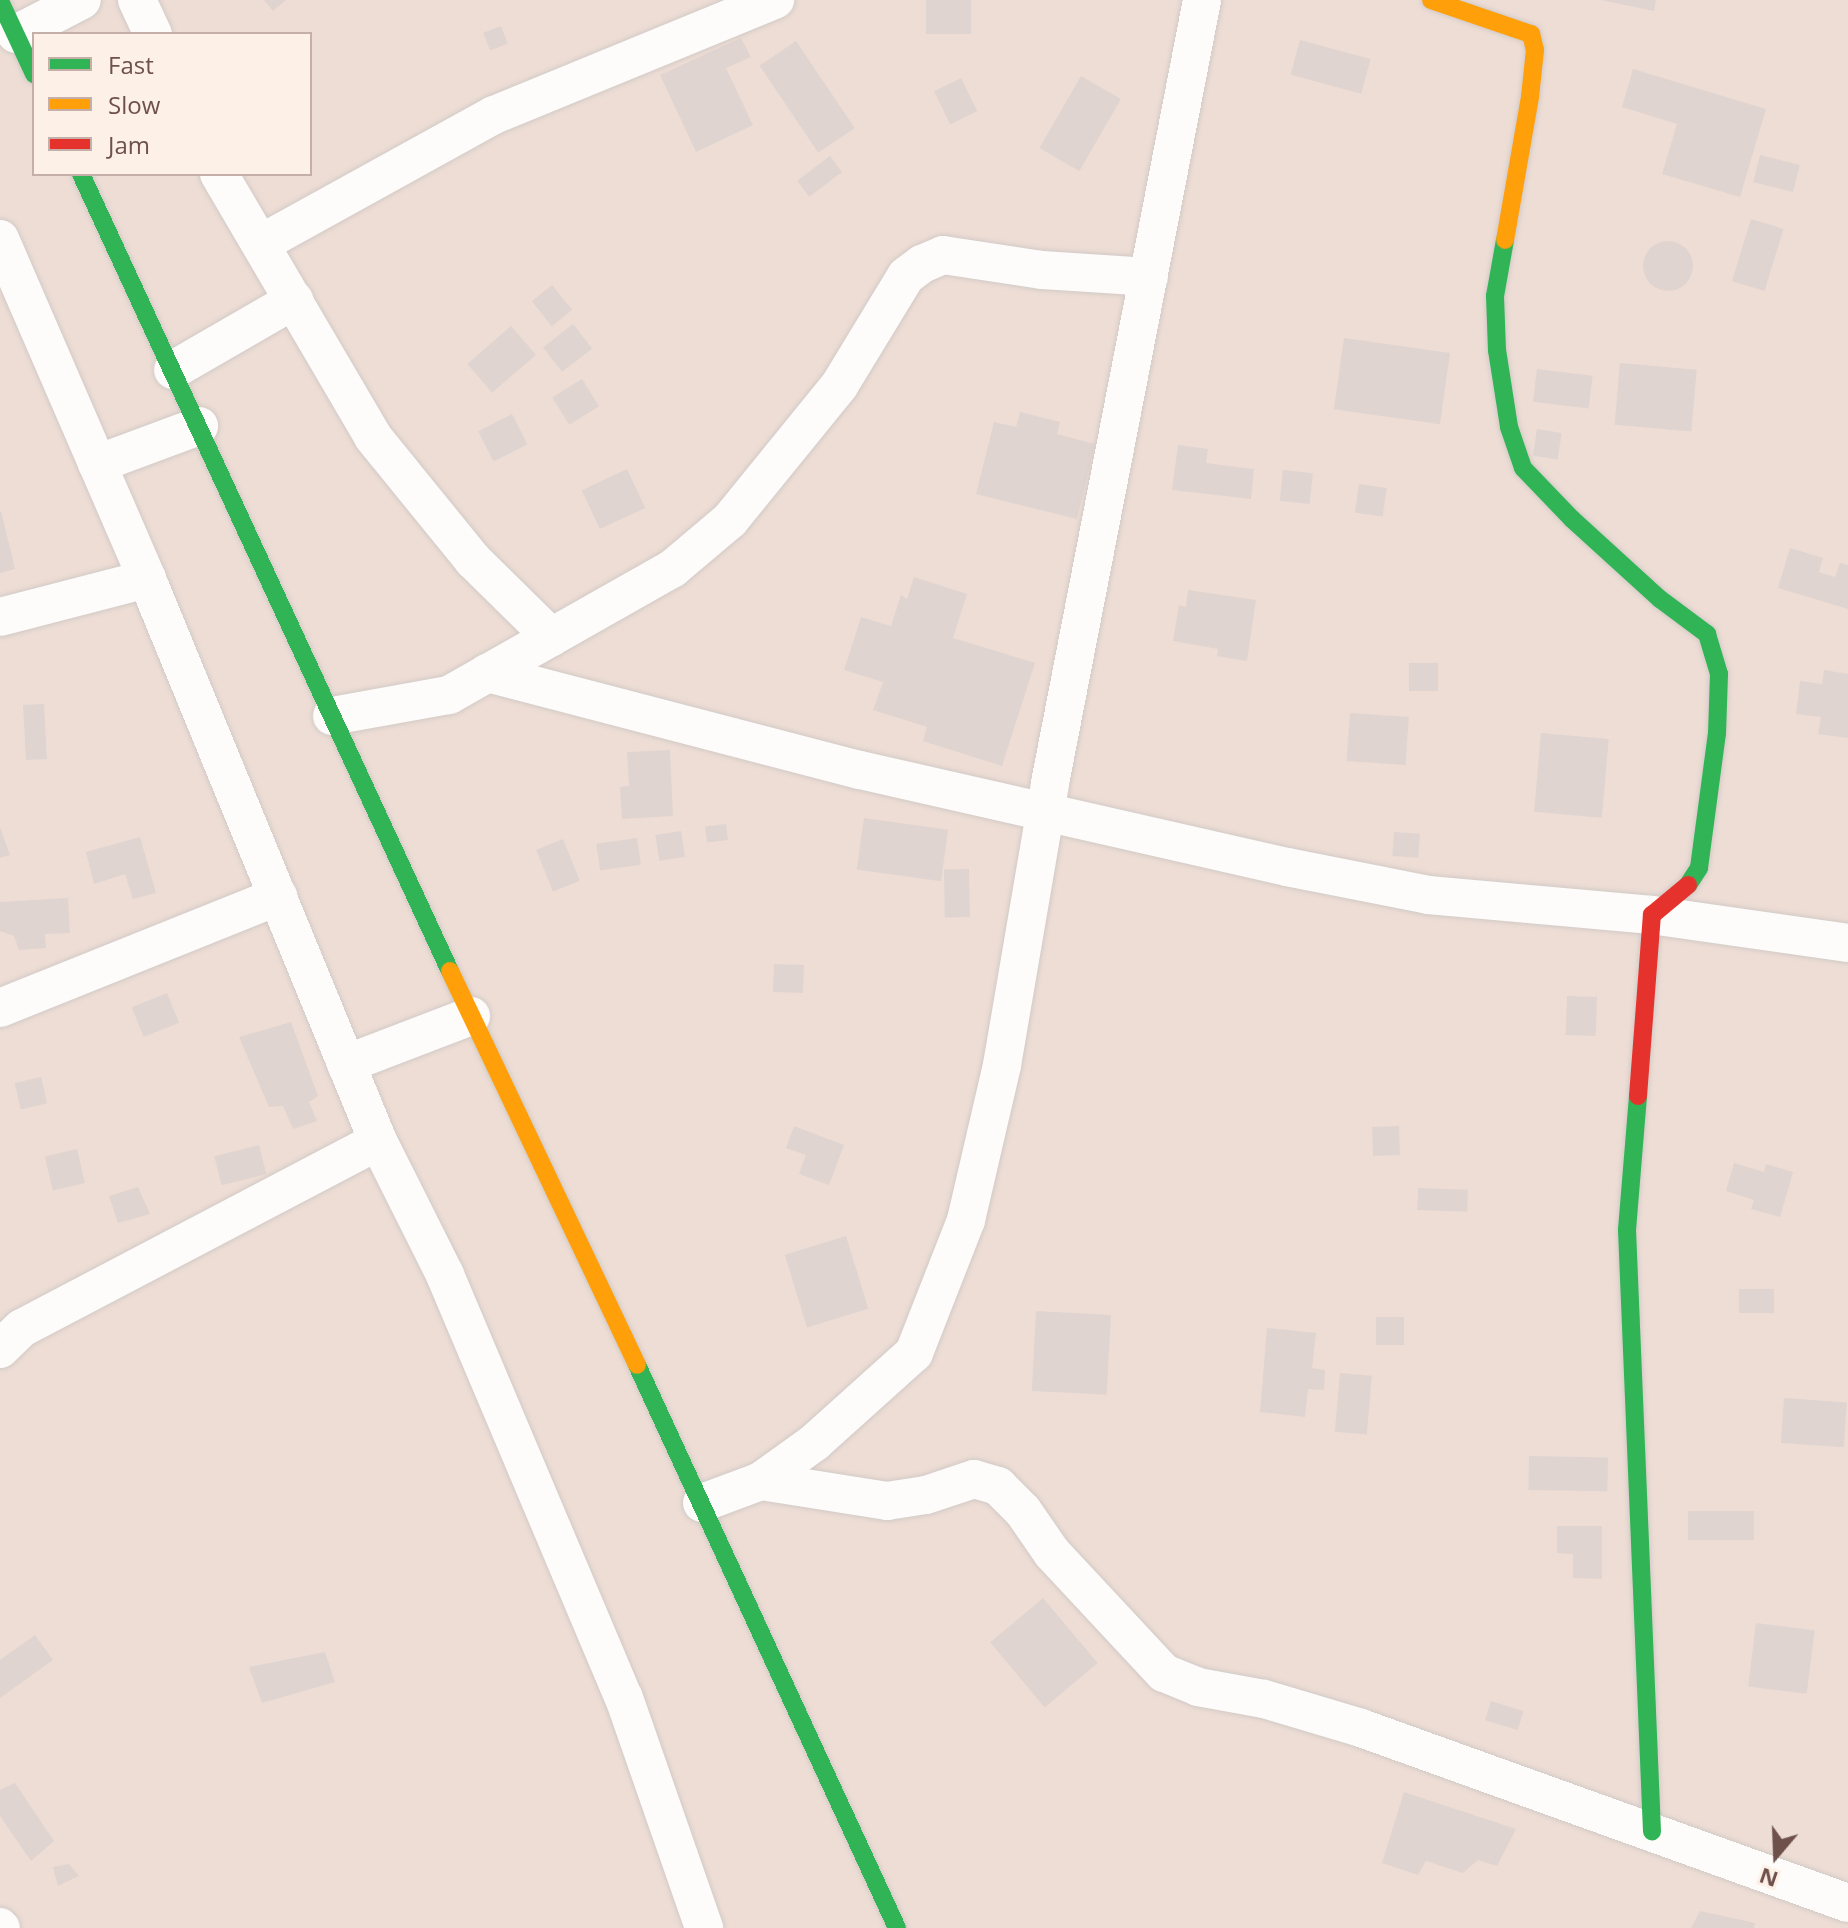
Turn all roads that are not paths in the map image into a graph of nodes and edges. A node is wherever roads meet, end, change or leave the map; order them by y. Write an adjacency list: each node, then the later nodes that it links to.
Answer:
1 (82, 0): 6 (street)
2 (137, 0): 7 (street)
3 (775, 0): 12 (street)
4 (1202, 0): 13 (street)
5 (1431, 0): 25 (street)
6 (8, 18): 8 (street)
7 (152, 32)
8 (32, 70)
9 (82, 176): 15 (street)
10 (220, 176): 12 (street)
11 (0, 239): 17 (street)
12 (262, 243): 14 (street)
13 (1149, 277): 20 (street); 23 (street)
14 (294, 300): 15 (street); 20 (street)
15 (173, 370): 16 (street)
16 (199, 426): 17 (street); 22 (street)
17 (97, 464): 18 (street)
18 (147, 579): 19 (street); 24 (street)
19 (0, 617)
20 (551, 637): 21 (street)
21 (487, 673): 22 (street); 23 (street)
22 (332, 716): 28 (street)
23 (1045, 812): 25 (street); 32 (street)
24 (278, 896): 27 (street); 29 (street)
25 (1652, 915): 26 (street); 34 (street)
26 (1848, 943)
27 (0, 1008)
28 (471, 1016): 29 (street); 33 (street)
29 (346, 1064): 30 (street)
30 (378, 1141): 31 (street); 36 (street)
31 (7, 1334)
32 (761, 1481): 33 (street); 34 (street)
33 (702, 1503): 37 (street)
34 (1652, 1831): 35 (street)
35 (1848, 1903)
36 (704, 1928)
37 (897, 1928)

